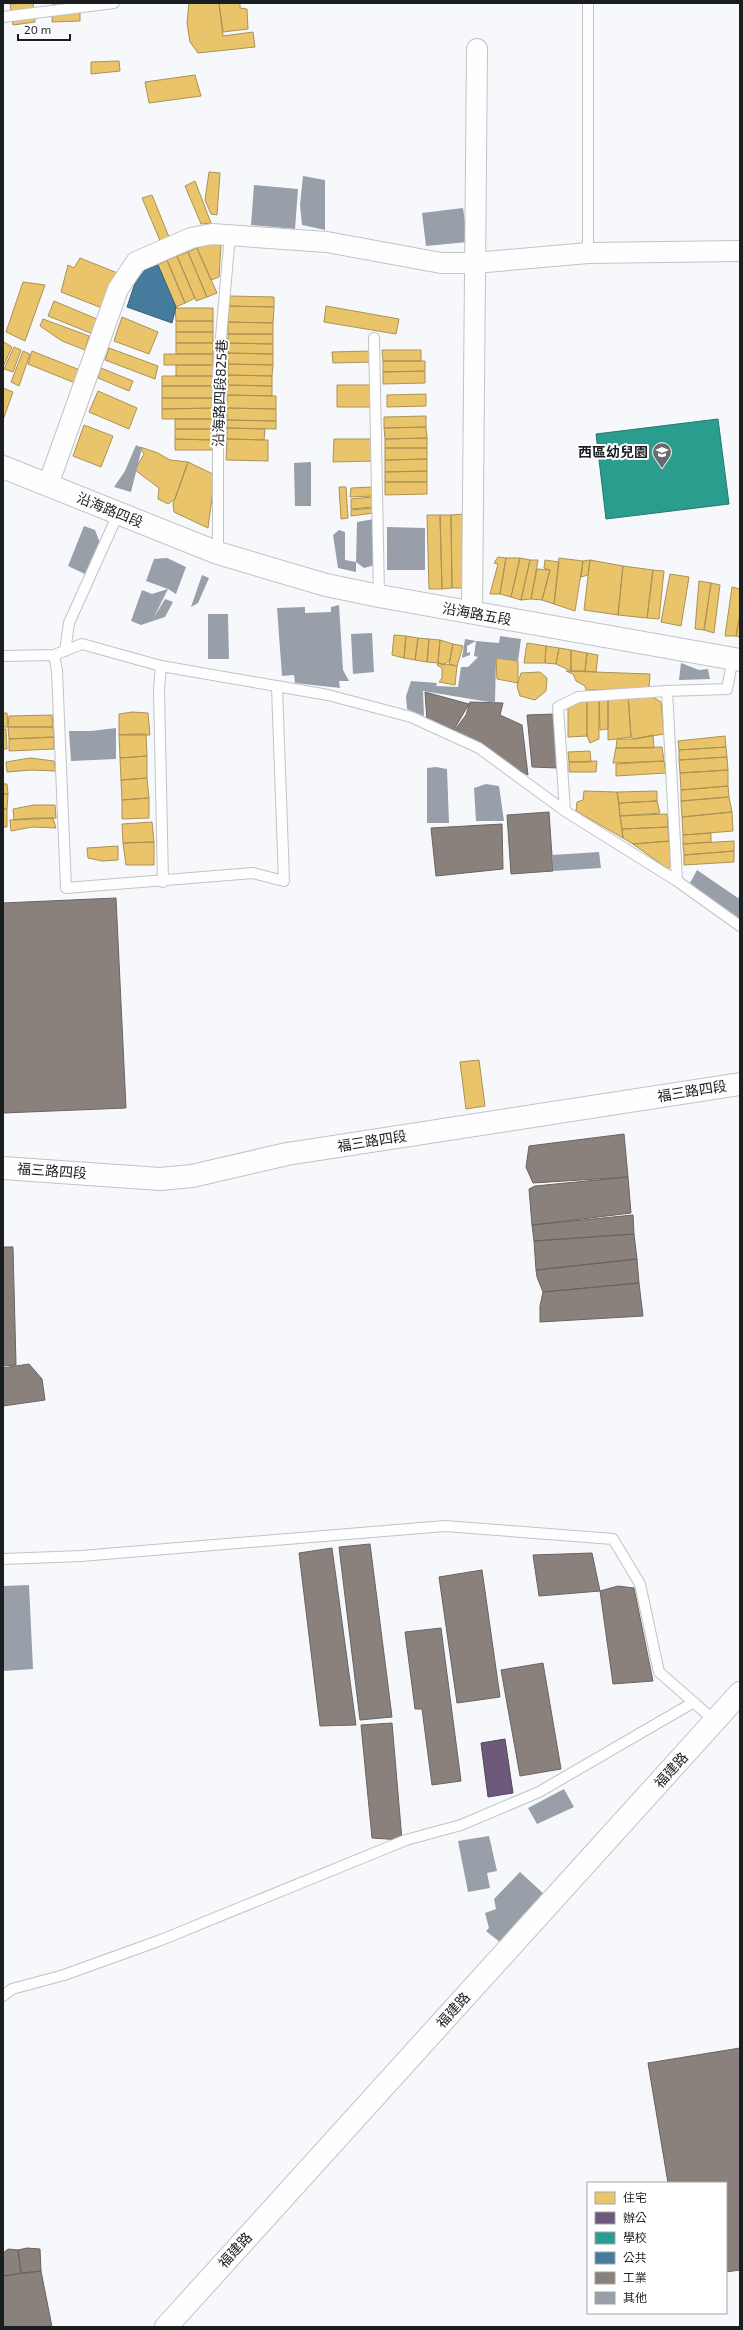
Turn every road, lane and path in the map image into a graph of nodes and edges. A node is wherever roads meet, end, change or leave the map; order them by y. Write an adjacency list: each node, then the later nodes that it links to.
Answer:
1 (114, 3): 3 (lane)
2 (588, 3): 7 (lane)
3 (3, 17)
4 (477, 49): 8 (street)
5 (230, 234): 8 (street); 11 (street); 13 (lane, 沿海路四段825巷)
6 (740, 252): 7 (street)
7 (588, 253): 8 (street)
8 (475, 263): 15 (street)
9 (374, 338): 14 (lane)
10 (3, 467): 11 (street, 沿海路四段)
11 (48, 485): 12 (street, 沿海路四段)
12 (118, 514): 13 (street, 沿海路四段); 16 (lane)
13 (218, 553): 14 (street, 沿海路五段)
14 (379, 596): 15 (street, 沿海路五段)
15 (472, 613): 19 (street, 沿海路五段)
16 (65, 651): 17 (lane); 20 (lane)
17 (54, 655): 18 (lane); 25 (lane)
18 (3, 656)
19 (736, 659): 22 (lane)
20 (161, 666): 21 (lane); 25 (lane)
21 (276, 687): 23 (lane); 25 (lane)
22 (667, 691): 23 (lane); 24 (lane)
23 (565, 811): 24 (lane)
24 (677, 881): 26 (lane)
25 (163, 882)
26 (740, 926)
27 (740, 1084): 28 (street, 福三路四段)
28 (3, 1168)
29 (3, 1558): 31 (lane)
30 (740, 1693): 32 (street, 福建路)
31 (694, 1702): 32 (lane); 33 (lane)
32 (715, 1721): 34 (street, 福建路)
33 (3, 1996)
34 (166, 2327)

